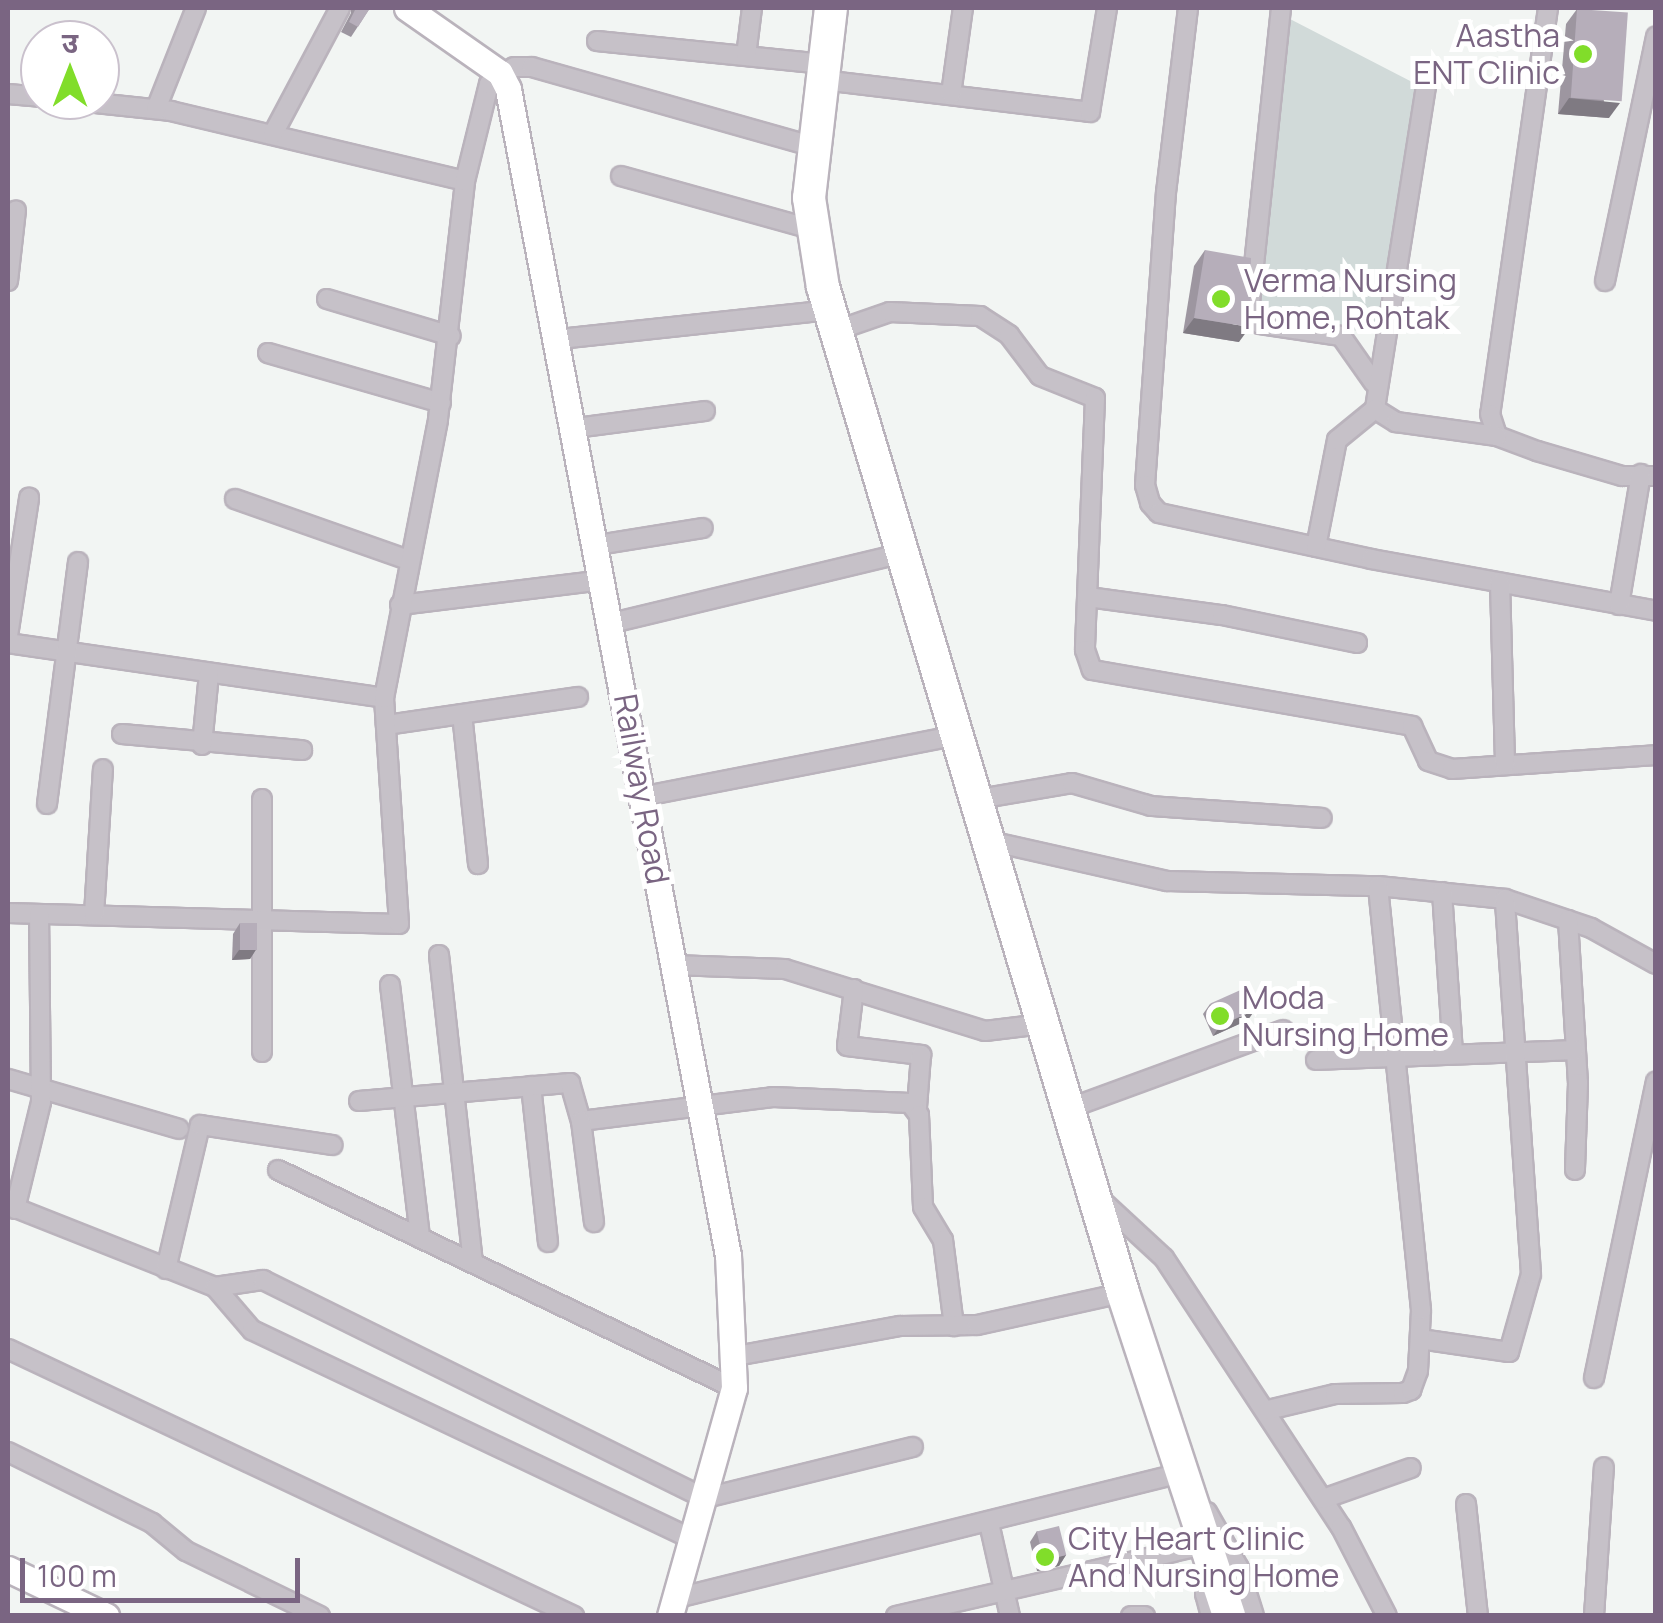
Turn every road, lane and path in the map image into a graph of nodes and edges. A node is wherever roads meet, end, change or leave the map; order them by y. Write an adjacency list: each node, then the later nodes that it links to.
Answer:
1 (196, 8): 19 (street)
2 (340, 8): 20 (street)
3 (407, 8): 15 (street)
4 (752, 8): 13 (street)
5 (831, 8): 14 (highway)
6 (963, 8): 17 (street)
7 (1107, 8): 17 (street)
8 (1188, 8): 44 (street)
9 (1282, 8): 33 (street)
10 (1548, 8): 38 (street)
11 (1656, 36): 27 (street)
12 (598, 41): 13 (street)
13 (746, 56): 14 (street)
14 (823, 72): 17 (street); 21 (highway)
15 (500, 74): 21 (street); 23 (street); 31 (street, Railway Road)
16 (1427, 80): 33 (street)
17 (951, 94)
18 (120, 105): 19 (street)
19 (156, 109): 20 (street)
20 (273, 134): 23 (street)
21 (815, 147): 25 (highway)
22 (621, 176): 25 (street)
23 (465, 181): 30 (street)
24 (16, 210): 26 (street)
25 (814, 230): 29 (highway)
26 (8, 281)
27 (1604, 281)
28 (327, 299): 30 (street)
29 (832, 321): 31 (street); 45 (highway); 50 (street)
30 (451, 336): 34 (street)
31 (559, 339): 37 (street, Railway Road)
32 (268, 353): 34 (street)
33 (1374, 383): 35 (street)
34 (441, 403): 46 (street)
35 (1375, 408): 38 (street); 44 (street)
36 (705, 412): 37 (street)
37 (576, 428): 43 (street, Railway Road)
38 (1497, 436): 39 (street)
39 (1642, 483): 52 (street)
40 (28, 498): 55 (street)
41 (235, 499): 46 (street)
42 (703, 528): 43 (street)
43 (598, 545): 48 (street, Railway Road)
44 (1316, 547): 49 (street)
45 (903, 553): 54 (street); 64 (highway)
46 (408, 560): 51 (street)
47 (78, 562): 57 (street)
48 (604, 580): 51 (street); 54 (street, Railway Road)
49 (1500, 584): 52 (street); 68 (street)
50 (1088, 597): 56 (street); 68 (street)
51 (400, 604): 60 (street)
52 (1619, 605): 53 (street)
53 (1656, 611)
54 (612, 623): 70 (street, Railway Road)
55 (8, 640): 57 (street)
56 (1357, 643)
57 (66, 650): 58 (street); 73 (street)
58 (210, 673): 60 (street); 65 (street)
59 (578, 697): 61 (street)
60 (384, 698): 62 (street)
61 (462, 714): 62 (street); 76 (street)
62 (386, 725): 83 (street)
63 (122, 734): 65 (street)
64 (954, 736): 70 (street); 72 (highway)
65 (202, 745): 66 (street)
66 (302, 750)
67 (1656, 755): 68 (street)
68 (1505, 766)
69 (103, 768): 82 (street)
70 (645, 796): 87 (street, Railway Road)
71 (262, 799): 83 (street)
72 (973, 800): 74 (street); 75 (highway)
73 (47, 804)
74 (1322, 818)
75 (985, 840): 77 (street); 90 (highway)
76 (478, 864)
77 (1378, 886): 78 (street); 96 (street)
78 (1442, 892): 79 (street); 95 (street)
79 (1505, 899): 84 (street); 92 (street)
80 (8, 913): 81 (street)
81 (40, 914): 82 (street); 101 (street)
82 (94, 915): 83 (street)
83 (263, 917): 94 (street)
84 (1568, 920): 86 (street); 93 (street)
85 (439, 955): 102 (street)
86 (1656, 964)
87 (673, 966): 89 (street); 105 (street, Railway Road)
88 (390, 985): 103 (street)
89 (854, 989): 90 (street); 106 (street)
90 (1043, 1024): 107 (highway)
91 (1283, 1030): 107 (street)
92 (1515, 1049): 93 (street); 95 (street); 123 (street)
93 (1576, 1050): 112 (street)
94 (262, 1052)
95 (1452, 1052): 96 (street)
96 (1392, 1054): 97 (street); 123 (street)
97 (1316, 1060)
98 (8, 1079): 101 (street)
99 (1656, 1081): 126 (street)
100 (532, 1086): 102 (street); 108 (street); 117 (street)
101 (41, 1088): 109 (street); 114 (street)
102 (454, 1095): 103 (street); 118 (street)
103 (402, 1100): 104 (street); 116 (street)
104 (360, 1101)
105 (697, 1105): 106 (street); 108 (street); 125 (street, Railway Road)
106 (917, 1107): 122 (street)
107 (1070, 1108): 113 (highway)
108 (581, 1121): 115 (street)
109 (179, 1129)
110 (332, 1145): 119 (street)
111 (278, 1170): 116 (street)
112 (1575, 1170)
113 (1098, 1198): 121 (highway); 128 (street)
114 (11, 1207): 119 (street)
115 (594, 1222)
116 (420, 1238): 118 (street)
117 (548, 1242)
118 (473, 1261): 127 (street)
119 (166, 1269): 120 (street)
120 (216, 1287): 134 (street); 138 (street)
121 (1123, 1294): 122 (street); 133 (highway)
122 (954, 1326): 125 (street)
123 (1420, 1339): 128 (street)
124 (8, 1350): 146 (street)
125 (736, 1356): 127 (street, Railway Road)
126 (1594, 1378)
127 (734, 1388): 134 (street, Railway Road)
128 (1268, 1410): 135 (street)
129 (912, 1447): 134 (street)
130 (8, 1452): 145 (street)
131 (1604, 1466): 153 (street)
132 (1412, 1468): 135 (street)
133 (1190, 1485): 137 (street); 139 (highway); 143 (street)
134 (706, 1498): 138 (street, Railway Road)
135 (1323, 1500): 151 (street)
136 (1466, 1504): 152 (street)
137 (989, 1523): 141 (street); 142 (street)
138 (694, 1540): 142 (street, Railway Road)
139 (1211, 1556): 141 (street); 143 (highway)
140 (8, 1569): 144 (street)
141 (1004, 1590): 147 (street); 148 (street)
142 (674, 1607)
143 (1230, 1612)
144 (106, 1616)
145 (320, 1616)
146 (574, 1616)
147 (896, 1616)
148 (1010, 1616)
149 (1132, 1616): 150 (street)
150 (1145, 1616)
151 (1387, 1616)
152 (1478, 1616)
153 (1594, 1616)

